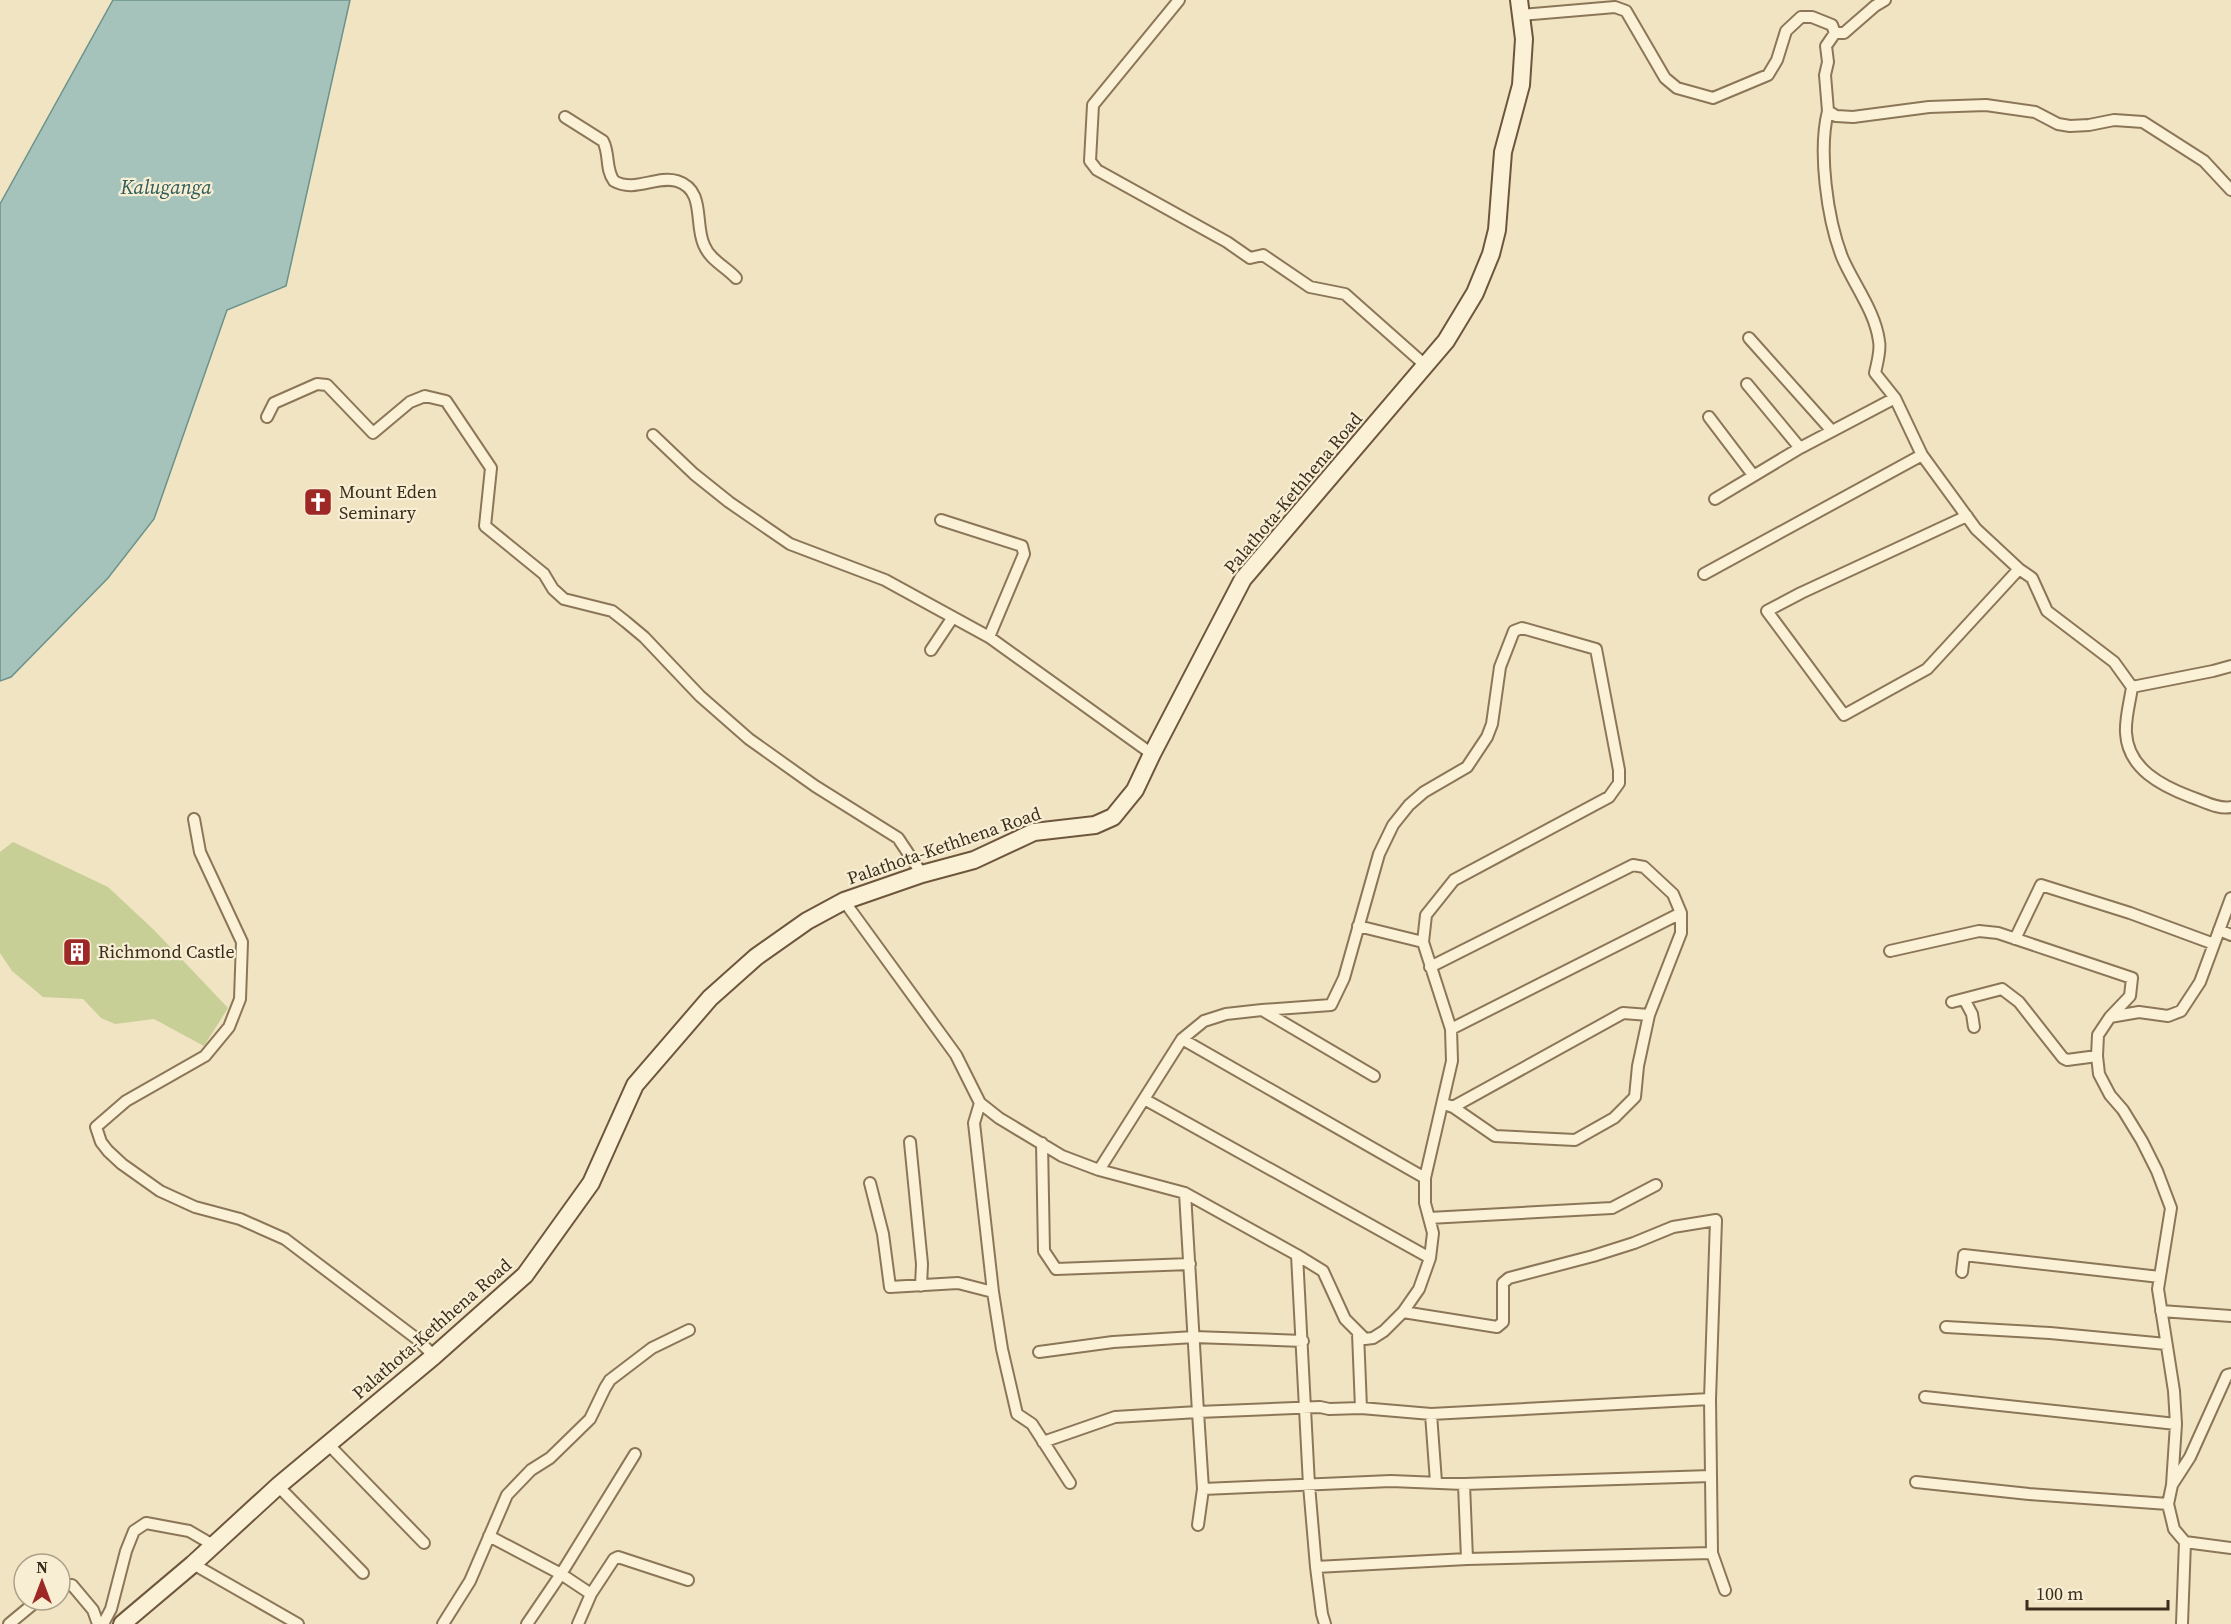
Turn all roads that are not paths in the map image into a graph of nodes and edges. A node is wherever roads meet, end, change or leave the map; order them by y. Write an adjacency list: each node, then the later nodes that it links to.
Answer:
1 (1179, 0): 10 (street)
2 (1885, 0): 4 (street)
3 (1519, 7): 4 (street); 10 (street, Palathota-Kethhena Road)
4 (1835, 33): 5 (street)
5 (1828, 111): 7 (street); 12 (street)
6 (565, 117): 8 (street)
7 (2231, 190)
8 (736, 278)
9 (1749, 338): 15 (street)
10 (1425, 365): 30 (street, Palathota-Kethhena Road)
11 (1747, 384): 17 (street)
12 (1895, 398): 15 (street); 18 (street)
13 (267, 417): 33 (street)
14 (1709, 417): 19 (street)
15 (1832, 431): 17 (street)
16 (653, 435): 25 (street)
17 (1800, 448): 19 (street)
18 (1922, 455): 21 (street); 24 (street)
19 (1753, 475): 20 (street)
20 (1715, 499)
21 (1967, 516): 23 (street); 23 (street)
22 (941, 520): 26 (street)
23 (2019, 569): 29 (street)
24 (1704, 574)
25 (953, 617): 26 (street); 27 (street)
26 (989, 637): 30 (street)
27 (931, 650)
28 (2231, 666): 29 (street)
29 (2132, 687): 31 (street)
30 (1152, 754): 33 (street, Palathota-Kethhena Road)
31 (2231, 807)
32 (195, 819): 83 (street)
33 (922, 874): 35 (street, Palathota-Kethhena Road)
34 (2231, 898): 38 (street)
35 (844, 901): 56 (street); 83 (street, Palathota-Kethhena Road)
36 (1681, 913): 44 (street); 48 (street); 51 (street)
37 (1358, 926): 41 (street); 41 (street); 47 (street)
38 (2219, 930): 39 (street); 42 (street)
39 (2231, 935)
40 (2015, 939): 42 (street); 43 (street); 49 (street)
41 (1423, 942): 44 (street)
42 (2214, 944): 49 (street)
43 (1890, 951)
44 (1430, 967): 51 (street)
45 (1964, 999): 46 (street); 50 (street); 53 (street)
46 (1952, 1002)
47 (1262, 1010): 52 (street); 54 (street)
48 (1649, 1014): 57 (street); 57 (street)
49 (2110, 1017): 53 (street)
50 (1974, 1027)
51 (1452, 1029): 57 (street)
52 (1182, 1039): 55 (street); 61 (street)
53 (2097, 1056): 70 (street)
54 (1374, 1076)
55 (1144, 1099): 60 (street); 67 (street)
56 (980, 1103): 59 (street); 72 (street)
57 (1448, 1106): 61 (street)
58 (910, 1143): 71 (street)
59 (1042, 1143): 60 (street); 68 (street)
60 (1099, 1170): 64 (street)
61 (1425, 1178): 65 (street)
62 (870, 1184): 71 (street)
63 (1656, 1185): 65 (street)
64 (1185, 1193): 66 (street); 68 (street)
65 (1429, 1218): 67 (street)
66 (1297, 1255): 78 (street); 80 (street)
67 (1430, 1258): 74 (street)
68 (1190, 1264): 79 (street)
69 (1962, 1272): 70 (street)
70 (2160, 1278): 73 (street)
71 (921, 1286): 72 (street)
72 (993, 1292): 92 (street)
73 (2161, 1311): 75 (street); 81 (street)
74 (1403, 1312): 78 (street); 86 (street)
75 (2231, 1316)
76 (1946, 1327): 81 (street)
77 (689, 1330): 106 (street)
78 (1358, 1333): 88 (street)
79 (1194, 1337): 80 (street); 82 (street); 89 (street)
80 (1303, 1341): 87 (street)
81 (2166, 1344): 91 (street)
82 (1039, 1352)
83 (434, 1356): 93 (street, Palathota-Kethhena Road)
84 (2231, 1374): 101 (street)
85 (1925, 1397): 91 (street)
86 (1710, 1399): 90 (street); 95 (street)
87 (1305, 1408): 88 (street); 89 (street); 99 (street)
88 (1361, 1408): 90 (street)
89 (1198, 1412): 92 (street); 103 (street)
90 (1431, 1414): 96 (street)
91 (2176, 1424): 101 (street)
92 (1043, 1442): 98 (street)
93 (329, 1445): 102 (street, Palathota-Kethhena Road); 108 (street)
94 (635, 1454): 116 (street)
95 (1711, 1476): 100 (street); 111 (street)
96 (1436, 1482): 99 (street); 100 (street)
97 (1916, 1482): 104 (street)
98 (1070, 1483)
99 (1309, 1485): 103 (street); 114 (street)
100 (1464, 1485): 112 (street)
101 (2172, 1485): 104 (street)
102 (278, 1486): 109 (street, Palathota-Kethhena Road); 115 (street)
103 (1203, 1489): 105 (street)
104 (2168, 1504): 107 (street)
105 (1198, 1525)
106 (489, 1536): 116 (street); 127 (street)
107 (2185, 1542): 110 (street); 131 (street)
108 (424, 1543)
109 (213, 1545): 113 (street, Palathota-Kethhena Road); 124 (street)
110 (2231, 1548)
111 (1712, 1553): 112 (street); 119 (street)
112 (1467, 1559): 114 (street)
113 (193, 1563): 125 (street, Palathota-Kethhena Road); 126 (street)
114 (1316, 1567): 130 (street)
115 (363, 1573)
116 (561, 1574): 120 (street); 128 (street)
117 (688, 1580): 120 (street)
118 (72, 1585): 123 (street)
119 (1725, 1590)
120 (591, 1594): 129 (street)
121 (24, 1612): 122 (street)
122 (9, 1624)
123 (98, 1624)
124 (103, 1624)
125 (122, 1624)
126 (298, 1624)
127 (443, 1624)
128 (527, 1624)
129 (578, 1624)
130 (1325, 1624)
131 (2182, 1624)

